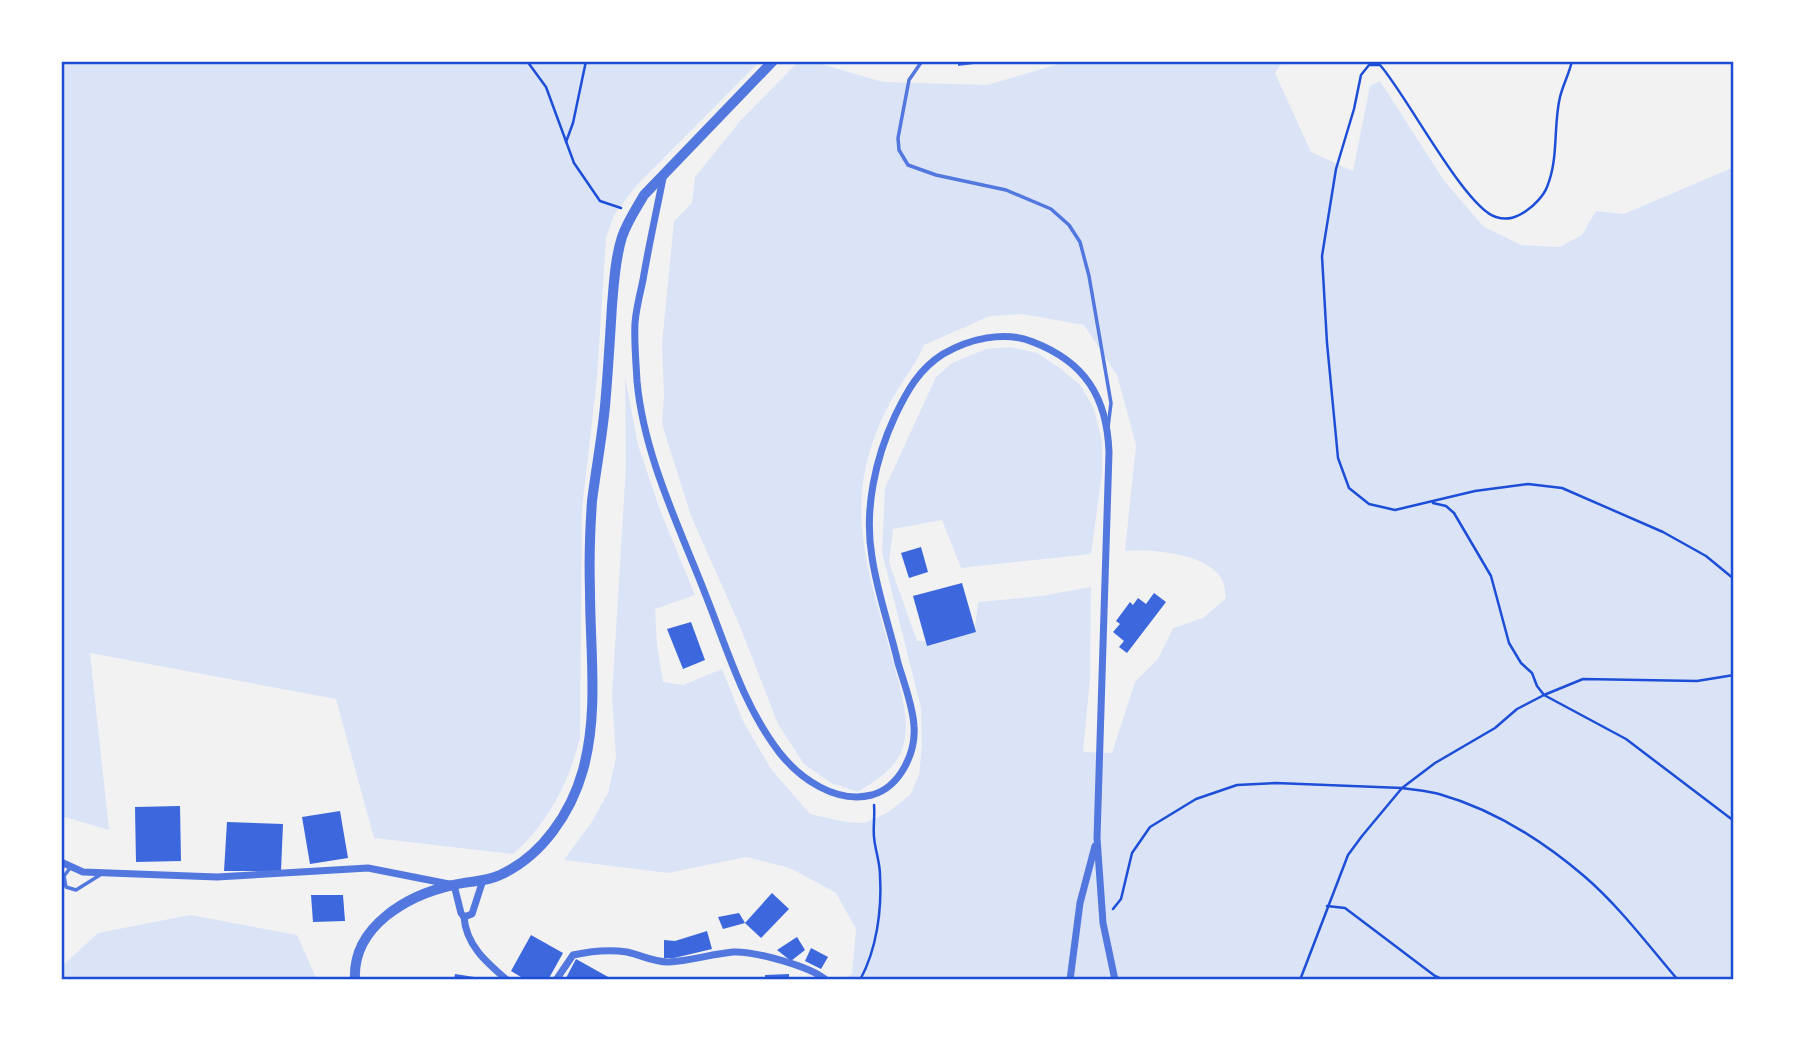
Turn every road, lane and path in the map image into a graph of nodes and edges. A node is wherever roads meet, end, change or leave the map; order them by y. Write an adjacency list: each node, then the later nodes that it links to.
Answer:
1 (527, 61): 7 (path)
2 (586, 61): 7 (path)
3 (773, 61): 8 (street)
4 (922, 61): 10 (lane)
5 (1572, 61): 6 (path)
6 (1370, 63): 11 (path)
7 (566, 142): 9 (path)
8 (665, 173): 9 (street); 16 (street)
9 (634, 213): 22 (street)
10 (1108, 427): 16 (street); 18 (street)
11 (1430, 502): 12 (path); 14 (path)
12 (1734, 579)
13 (1734, 675): 14 (path)
14 (1544, 695): 15 (path); 17 (path)
15 (1402, 788): 24 (path); 26 (path); 36 (path)
16 (873, 795): 31 (path)
17 (1734, 821)
18 (1097, 838): 26 (street); 32 (street)
19 (61, 862): 20 (street)
20 (71, 867): 21 (street); 21 (lane)
21 (102, 874): 23 (street)
22 (484, 880): 23 (street); 25 (street)
23 (454, 885): 25 (street); 27 (street)
24 (1327, 906): 34 (path); 35 (path)
25 (464, 917): 28 (street)
26 (1103, 923): 33 (street)
27 (355, 980)
28 (507, 980)
29 (556, 980): 30 (street)
30 (826, 980)
31 (860, 980)
32 (1070, 980)
33 (1115, 980)
34 (1300, 980)
35 (1444, 980)
36 (1678, 980)

